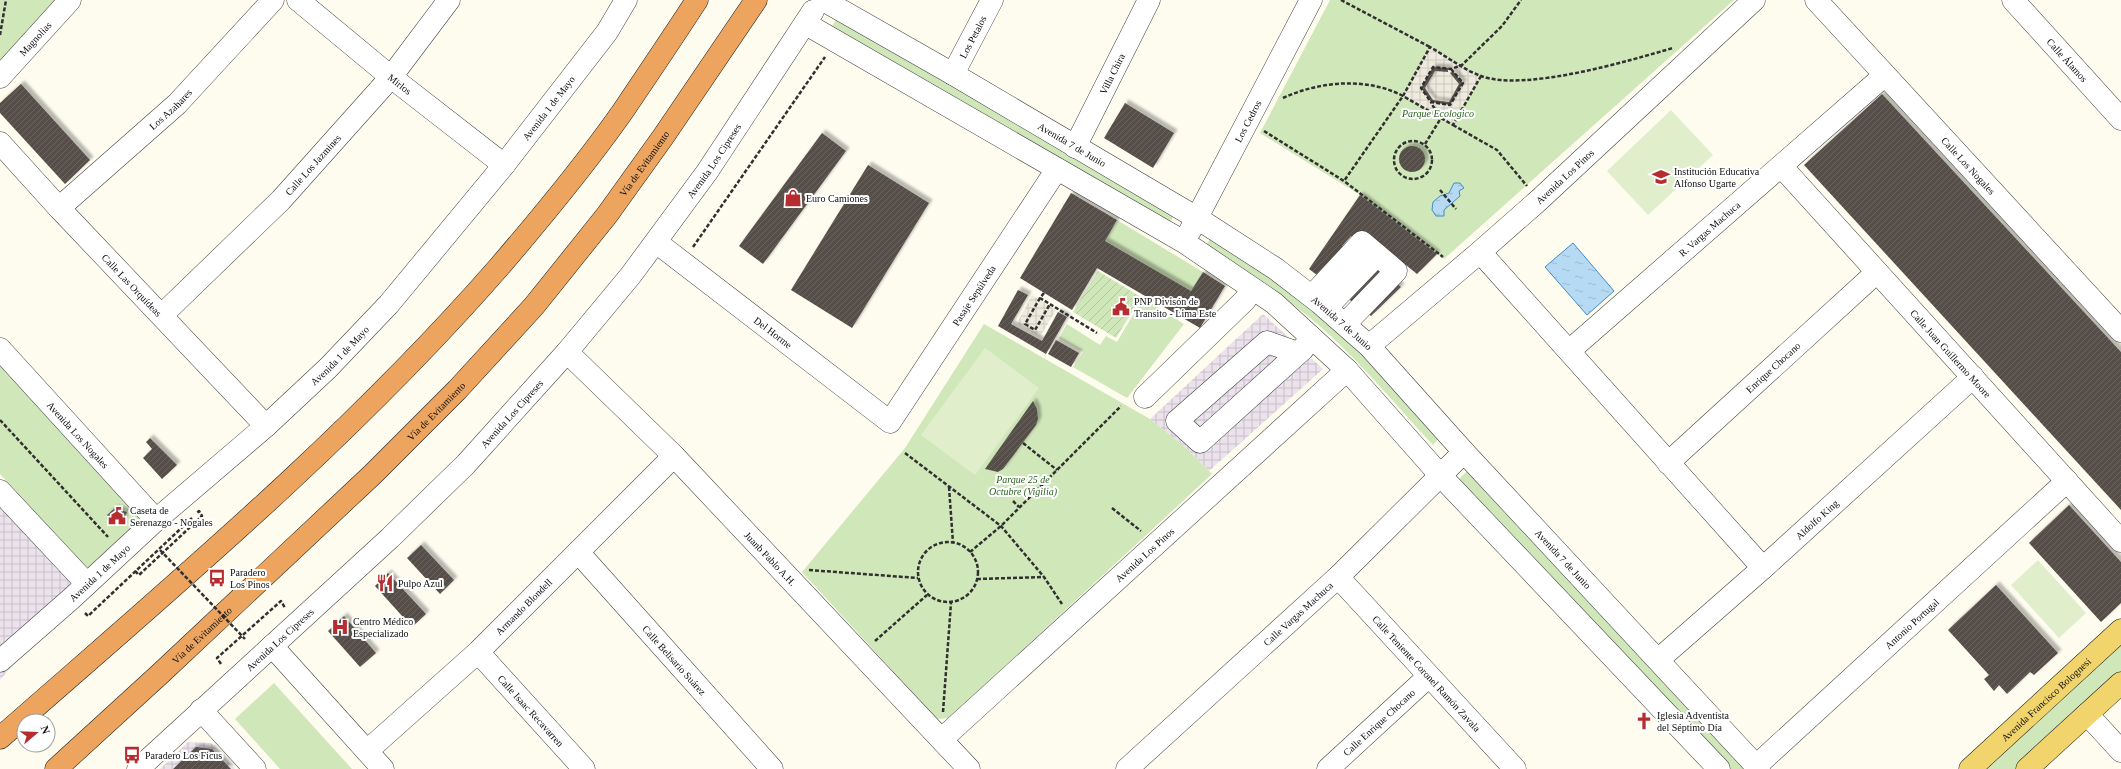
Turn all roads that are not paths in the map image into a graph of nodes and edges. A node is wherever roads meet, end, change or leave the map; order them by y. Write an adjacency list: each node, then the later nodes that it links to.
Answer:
1 (70, 0): 19 (street, Magnolias)
2 (273, 0): 27 (street, Los Azahares)
3 (298, 0): 20 (street, Mirlos)
4 (449, 0): 20 (street, Calle Los Jazmines)
5 (626, 0): 24 (street, Avenida 1 de Mayo)
6 (697, 0): 69 (highway)
7 (756, 0): 74 (highway, Vía de Evitamiento)
8 (820, 0): 16 (street, Avenida Los Cipreses)
9 (823, 0): 17 (street, Avenida 7 de Junio)
10 (992, 0): 17 (street, Los Petalos)
11 (1149, 0): 23 (street, Villa Chira)
12 (1311, 0): 28 (street, Los Cedros)
13 (1754, 0): 31 (street, Avenida Los Pinos)
14 (1816, 0): 18 (street, Calle Los Nogales)
15 (2013, 0): 21 (street, Calle Álamos)
16 (806, 24): 26 (street); 29 (street, Avenida Los Cipreses)
17 (953, 74): 23 (street, Avenida 7 de Junio)
18 (1885, 75): 25 (street, R. Vargas Machuca); 37 (street, Calle Los Nogales)
19 (0, 77)
20 (391, 77): 24 (street, Mirlos); 35 (street, Calle Los Jazmines)
21 (2121, 119)
22 (0, 143): 27 (street, Calle Las Orquídeas)
23 (1075, 147): 28 (street, Avenida 7 de Junio)
24 (504, 165): 47 (street, Avenida 1 de Mayo)
25 (1781, 166): 32 (street, Calle Juan Guillermo Moore); 41 (street, R. Vargas Machuca)
26 (1057, 169): 30 (street); 46 (street, Pasaje Sepúlveda)
27 (59, 208): 35 (street, Calle Las Orquídeas)
28 (1197, 218): 30 (street, Los Cedros); 34 (street, Avenida 7 de Junio)
29 (656, 242): 42 (street, Avenida Los Cipreses); 46 (street, Del Horme)
30 (1184, 242): 33 (street)
31 (1480, 252): 39 (street, Avenida Los Pinos); 41 (street)
32 (1877, 272): 44 (street, Calle Juan Guillermo Moore); 50 (street, Enrique Chocano)
33 (1254, 289): 38 (street); 45 (street)
34 (1319, 302): 36 (street, Avenida 7 de Junio); 36 (street)
35 (162, 315): 47 (street, Calle Las Orquídeas)
36 (1345, 324): 39 (street, Avenida 7 de Junio)
37 (2121, 331)
38 (1304, 345): 38 (street); 43 (street)
39 (1369, 346): 48 (street, Avenida 7 de Junio)
40 (0, 350): 54 (street, Avenida Los Nogales)
41 (1569, 351): 50 (street)
42 (567, 352): 49 (street, Juanb Pablo A.H.); 61 (street, Avenida Los Cipreses)
43 (1347, 370): 51 (street); 70 (street, Avenida Los Pinos)
44 (1973, 377): 52 (street, Calle Juan Guillermo Moore); 57 (street, Aldolfo King)
45 (1145, 397)
46 (890, 422)
47 (266, 426): 54 (street, Avenida 1 de Mayo)
48 (1464, 452): 51 (street, Calle Vargas Machuca); 63 (street, Avenida 7 de Junio)
49 (674, 456): 56 (street, Armando Blondell); 70 (street, Juanb Pablo A.H.)
50 (1668, 463): 57 (street)
51 (1440, 475): 58 (street, Calle Vargas Machuca); 84 (street)
52 (2067, 481): 55 (street, Calle Juan Guillermo Moore); 73 (street, Antonio Portugal)
53 (0, 491): 59 (street)
54 (156, 520): 59 (street, Avenida 1 de Mayo)
55 (2121, 541)
56 (578, 552): 62 (street, Armando Blondell); 79 (street, Calle Belisario Suárez)
57 (1763, 568): 63 (street, Aldolfo King)
58 (1338, 577): 65 (street, Calle Teniente Coronel Ramón Zavala); 81 (street, Calle Vargas Machuca)
59 (87, 584): 64 (street, Avenida 1 de Mayo)
60 (2121, 630): 85 (main road, Avenida Francisco Bolognesi)
61 (272, 646): 67 (street, Avenida Los Cipreses); 71 (street)
62 (478, 652): 71 (street, Armando Blondell); 78 (street, Calle Isaac Recavarren)
63 (1658, 660): 73 (street, Avenida 7 de Junio)
64 (0, 661)
65 (1429, 676): 82 (street, Calle Enrique Chocano); 83 (street, Calle Teniente Coronel Ramón Zavala)
66 (2121, 683): 68 (main road)
67 (201, 710): 75 (street, Avenida Los Cipreses); 76 (street)
68 (2087, 714): 72 (street); 86 (main road)
69 (0, 738)
70 (942, 739): 80 (street, Juanb Pablo A.H.)
71 (367, 751): 77 (street)
72 (2121, 751)
73 (1758, 767)
74 (56, 769)
75 (138, 769)
76 (255, 769)
77 (383, 769)
78 (584, 769)
79 (772, 769)
80 (969, 769)
81 (1127, 769)
82 (1328, 769)
83 (1515, 769)
84 (1719, 769)
85 (1970, 769)
86 (2027, 769)

